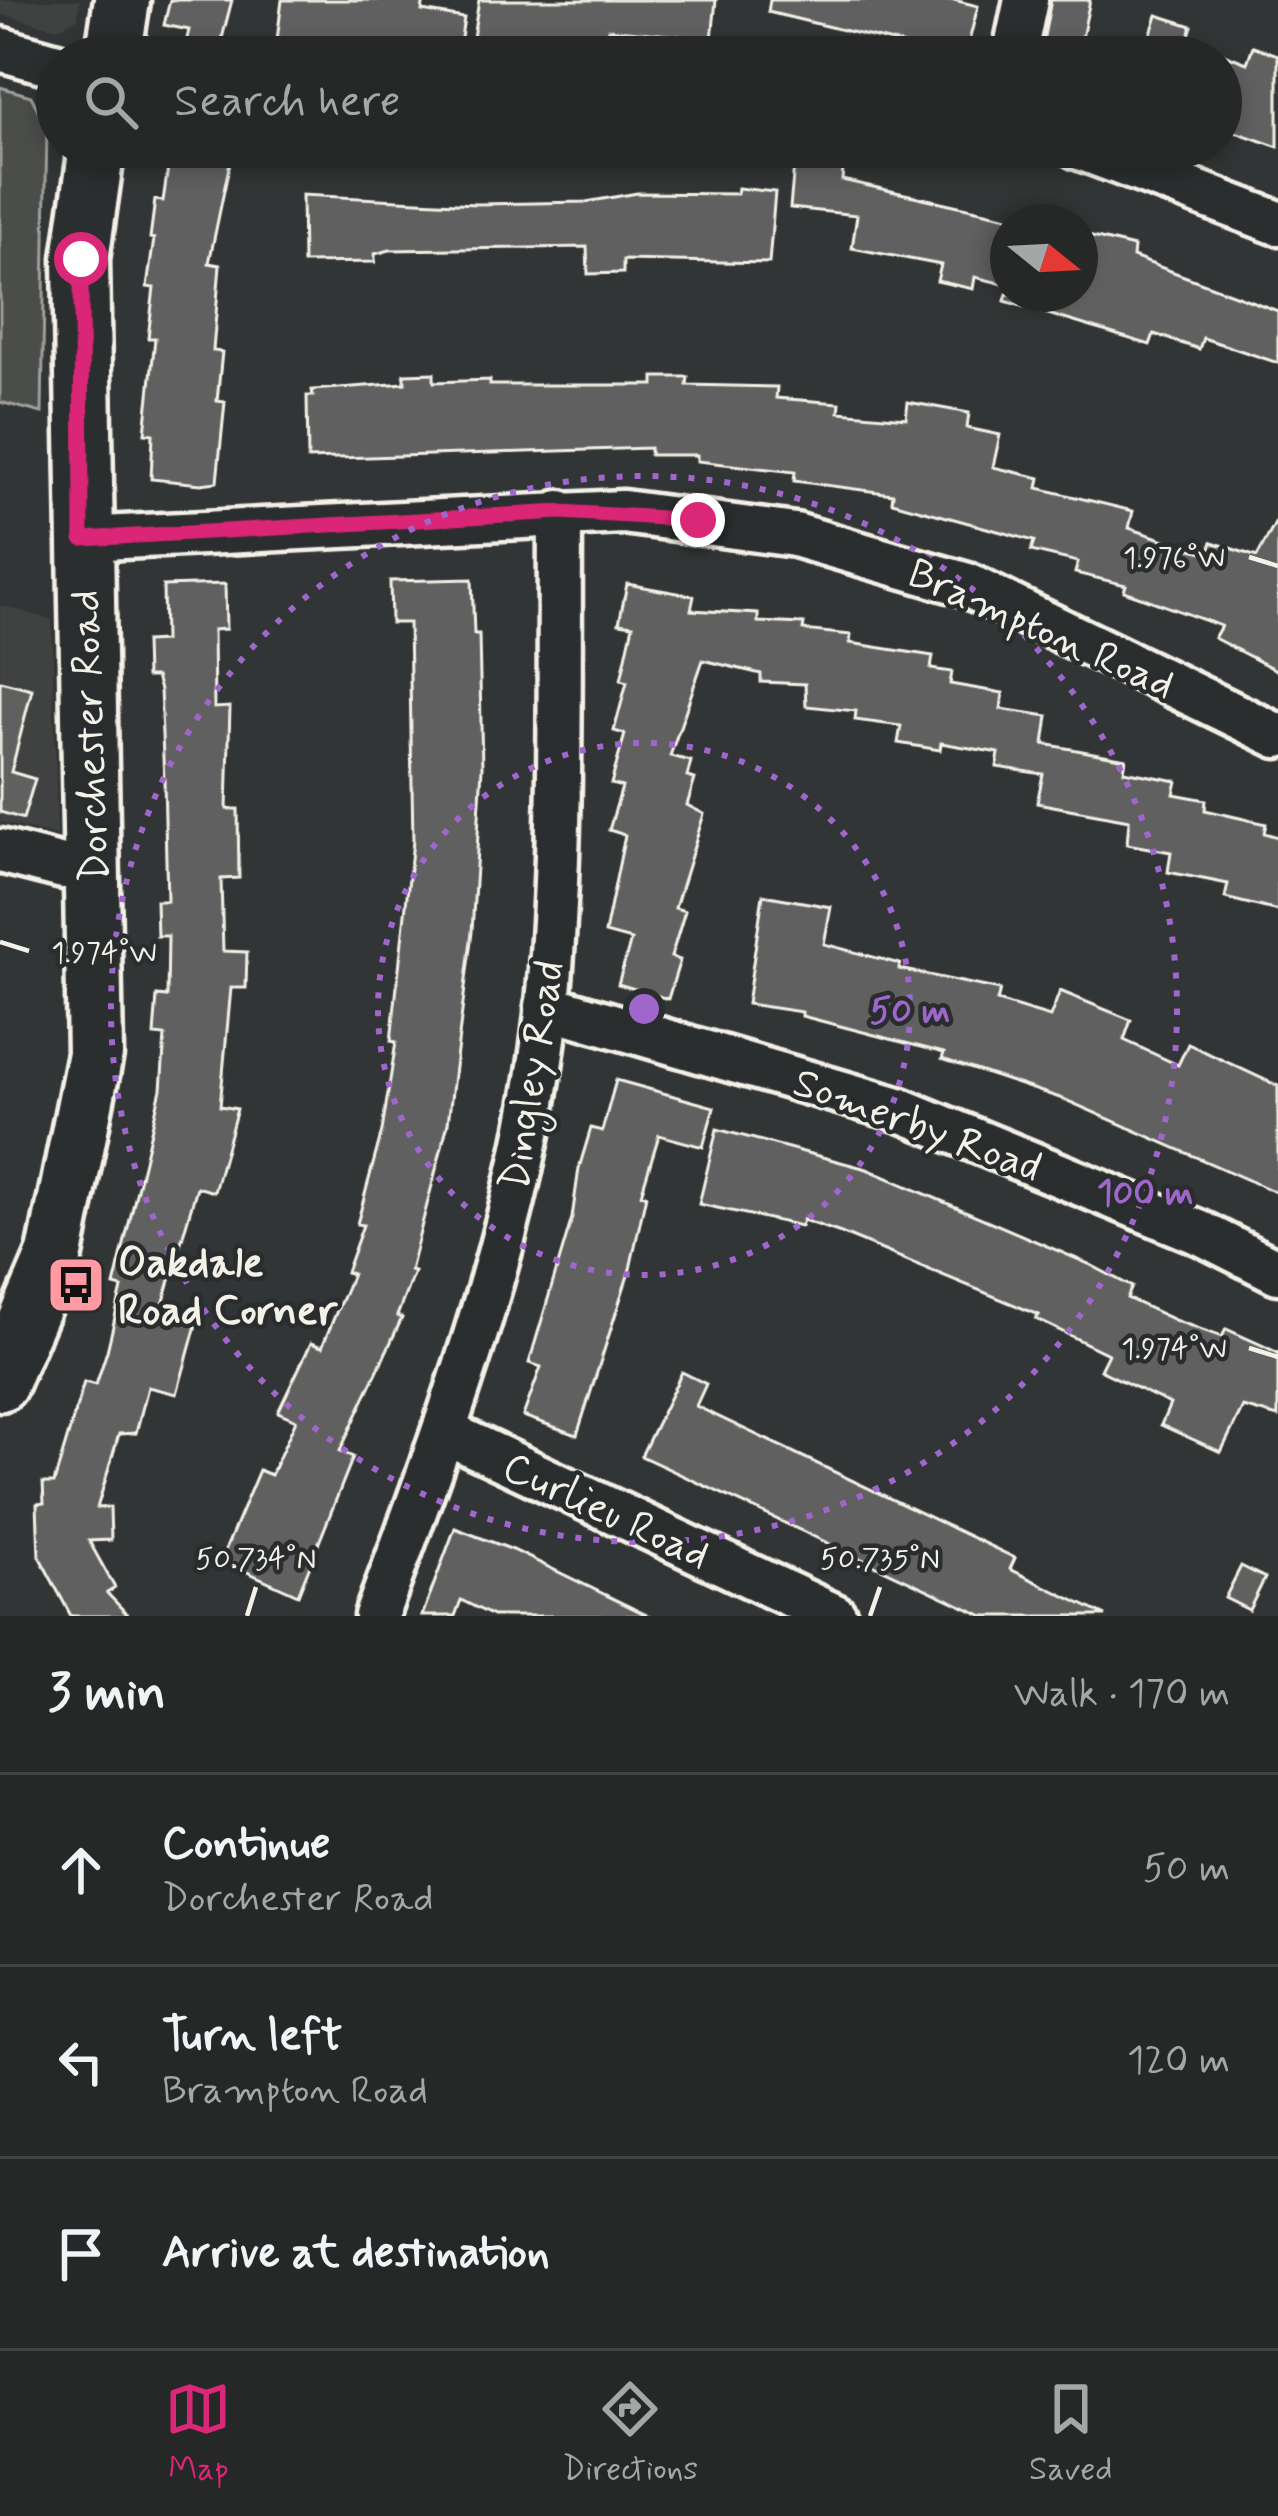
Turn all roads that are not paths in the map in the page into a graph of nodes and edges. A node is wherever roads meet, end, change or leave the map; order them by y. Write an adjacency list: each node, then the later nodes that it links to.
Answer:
1 (122, 0): 3 (street)
2 (1026, 0): 4 (street)
3 (116, 36)
4 (1018, 36)
5 (0, 49): 6 (street)
6 (36, 59)
7 (95, 168): 11 (street, Dorchester Road)
8 (1133, 168): 9 (street)
9 (1278, 223)
10 (560, 512): 11 (street, Brampton Road); 12 (street, Brampton Road); 15 (street, Dingley Road)
11 (82, 539): 14 (street, Dorchester Road)
12 (1278, 736)
13 (0, 851): 14 (street)
14 (92, 864): 17 (street, Dorchester Road)
15 (548, 1006): 16 (street, Somerby Road); 18 (street, Dingley Road)
16 (1278, 1272)
17 (6, 1354)
18 (445, 1432): 19 (street, Dingley Road); 20 (street, Curlieu Road)
19 (376, 1616)
20 (835, 1616)

